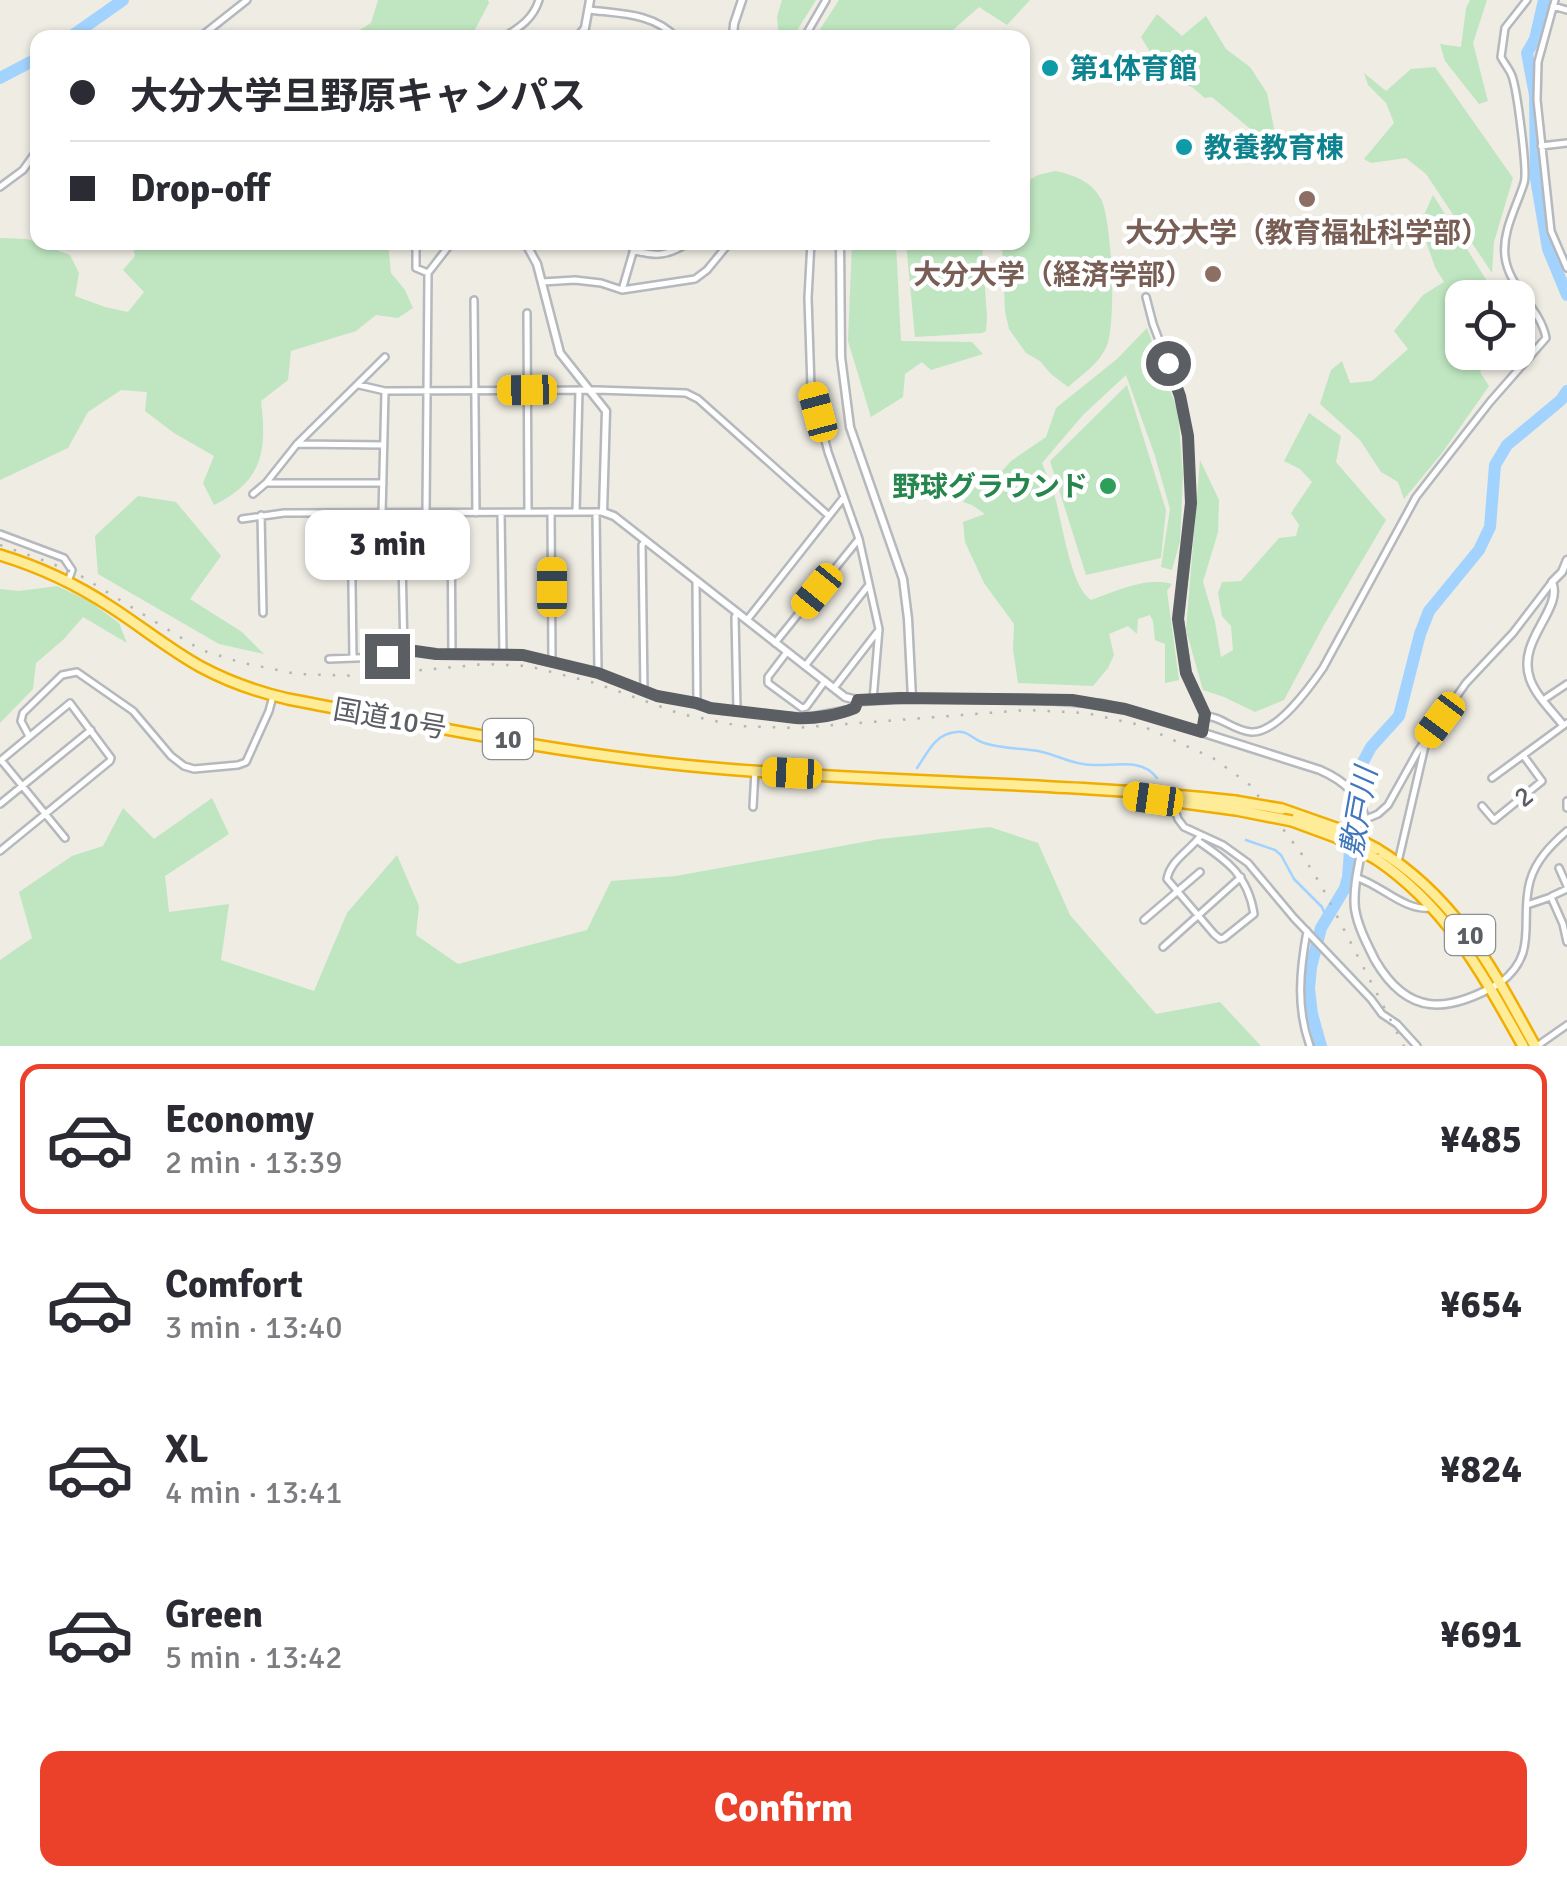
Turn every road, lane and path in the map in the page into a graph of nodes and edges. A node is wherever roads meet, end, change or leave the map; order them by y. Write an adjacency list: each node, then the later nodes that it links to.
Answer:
1 (246, 0): 10 (street)
2 (540, 0): 11 (street)
3 (590, 0): 8 (street)
4 (742, 0): 14 (street)
5 (826, 0): 15 (street)
6 (1527, 0): 98 (street)
7 (1554, 3): 9 (street); 17 (street)
8 (589, 10): 12 (street); 13 (street)
9 (1567, 10)
10 (209, 30)
11 (516, 30)
12 (583, 30)
13 (665, 30)
14 (734, 30)
15 (809, 30)
16 (1567, 144): 17 (street)
17 (1541, 146): 29 (street)
18 (30, 160): 19 (street)
19 (0, 187)
20 (416, 250): 30 (street)
21 (446, 250): 30 (street)
22 (531, 250): 31 (street)
23 (633, 250): 32 (street)
24 (644, 250): 25 (street)
25 (678, 250)
26 (723, 250): 32 (street)
27 (811, 250): 49 (street)
28 (840, 250): 92 (street)
29 (1567, 268)
30 (428, 273): 38 (street)
31 (542, 282): 32 (street); 42 (street)
32 (622, 290)
33 (1146, 297): 98 (street)
34 (474, 300): 39 (street)
35 (527, 314): 40 (street)
36 (385, 356): 37 (street)
37 (359, 384): 43 (street); 44 (street)
38 (427, 390): 39 (street); 43 (street); 60 (street)
39 (475, 390): 40 (street); 55 (street)
40 (527, 390): 41 (street); 50 (street)
41 (579, 390): 42 (street); 52 (street)
42 (590, 390): 53 (street); 62 (street)
43 (385, 391): 45 (street)
44 (297, 444): 45 (street); 46 (street)
45 (384, 445): 47 (street)
46 (266, 482): 47 (street); 48 (street)
47 (383, 483): 58 (street)
48 (253, 494)
49 (845, 496): 62 (street); 65 (street)
50 (528, 512): 51 (street); 56 (street)
51 (551, 512): 52 (street); 84 (street)
52 (576, 512): 53 (street)
53 (600, 512): 66 (street); 86 (street)
54 (451, 513): 55 (street); 60 (street); 80 (street)
55 (476, 513): 56 (street)
56 (502, 513): 81 (street)
57 (351, 514): 58 (street); 61 (street); 82 (street)
58 (382, 514): 59 (street)
59 (401, 514): 60 (street); 78 (street)
60 (426, 514)
61 (261, 515): 63 (street); 73 (street)
62 (829, 516): 75 (street)
63 (242, 519)
64 (0, 534): 70 (street)
65 (859, 539): 72 (street); 77 (street)
66 (645, 541): 69 (street); 90 (street)
67 (0, 555): 70 (highway, 国道10号 / 10)
68 (1567, 560): 71 (street)
69 (696, 581): 74 (street); 96 (street)
70 (68, 582): 91 (highway, 国道10号 / 10)
71 (1552, 582): 95 (street); 103 (street)
72 (869, 584): 76 (street); 85 (street)
73 (263, 613)
74 (738, 613): 75 (street); 97 (street)
75 (747, 620): 77 (street)
76 (879, 629): 89 (street); 94 (street)
77 (776, 643): 79 (street)
78 (404, 652): 80 (street); 82 (street)
79 (787, 652): 85 (street); 87 (street)
80 (452, 654): 81 (street)
81 (503, 654): 84 (street)
82 (353, 658): 83 (street)
83 (329, 659)
84 (552, 662): 86 (street)
85 (805, 666): 87 (street)
86 (598, 673): 90 (street)
87 (825, 682): 89 (street)
88 (1567, 684): 95 (street)
89 (834, 688): 93 (street)
90 (644, 691): 96 (street)
91 (274, 696): 102 (street); 106 (highway, 国道10号 / 10)
92 (912, 698): 94 (street); 101 (street)
93 (858, 700): 94 (street); 96 (street)
94 (873, 700)
95 (1543, 700): 99 (street)
96 (696, 703)
97 (737, 709)
98 (1205, 716): 101 (street)
99 (1565, 724): 104 (street)
100 (91, 730): 102 (street); 108 (street); 114 (street)
101 (1202, 732): 115 (street)
102 (29, 736): 105 (street)
103 (1426, 738): 115 (street); 122 (street)
104 (1524, 755): 107 (street); 112 (street, 2)
105 (0, 761): 108 (street)
106 (755, 771): 109 (highway, 国道10号 / 10); 113 (street)
107 (1492, 778)
108 (22, 786): 110 (street); 114 (street)
109 (1174, 799): 111 (highway, 国道10号 / 10); 119 (street)
110 (0, 804)
111 (1235, 806): 117 (highway, 国道10号 / 10, bridge); 117 (highway, 国道10号 / 10, bridge)
112 (1482, 806)
113 (752, 807)
114 (46, 814): 118 (street); 120 (street)
115 (1366, 819): 126 (street)
116 (1567, 831): 130 (street)
117 (1339, 834): 121 (highway, 国道10号 / 10, bridge)
118 (66, 838)
119 (1200, 838): 125 (street); 128 (street); 134 (street)
120 (0, 851)
121 (1376, 854): 122 (highway, 国道10号 / 10); 131 (highway, 国道10号 / 10)
122 (1398, 863): 138 (highway, 国道10号 / 10)
123 (1559, 868): 127 (street)
124 (1200, 872): 128 (street)
125 (1241, 878): 132 (street); 132 (street)
126 (1358, 878): 131 (street); 138 (street)
127 (1567, 887): 129 (street)
128 (1176, 892): 132 (street); 133 (street)
129 (1551, 896): 130 (street); 135 (street)
130 (1527, 905): 138 (street)
131 (1433, 907): 138 (highway, 国道10号 / 10)
132 (1197, 916): 137 (street)
133 (1144, 920)
134 (1309, 932): 140 (street); 141 (street)
135 (1566, 932): 136 (street)
136 (1567, 942)
137 (1163, 947)
138 (1495, 986): 142 (highway, 国道10号 / 10); 143 (highway, 国道10号 / 10)
139 (1567, 1024): 143 (street)
140 (1310, 1046)
141 (1416, 1046)
142 (1523, 1046)
143 (1535, 1046)

